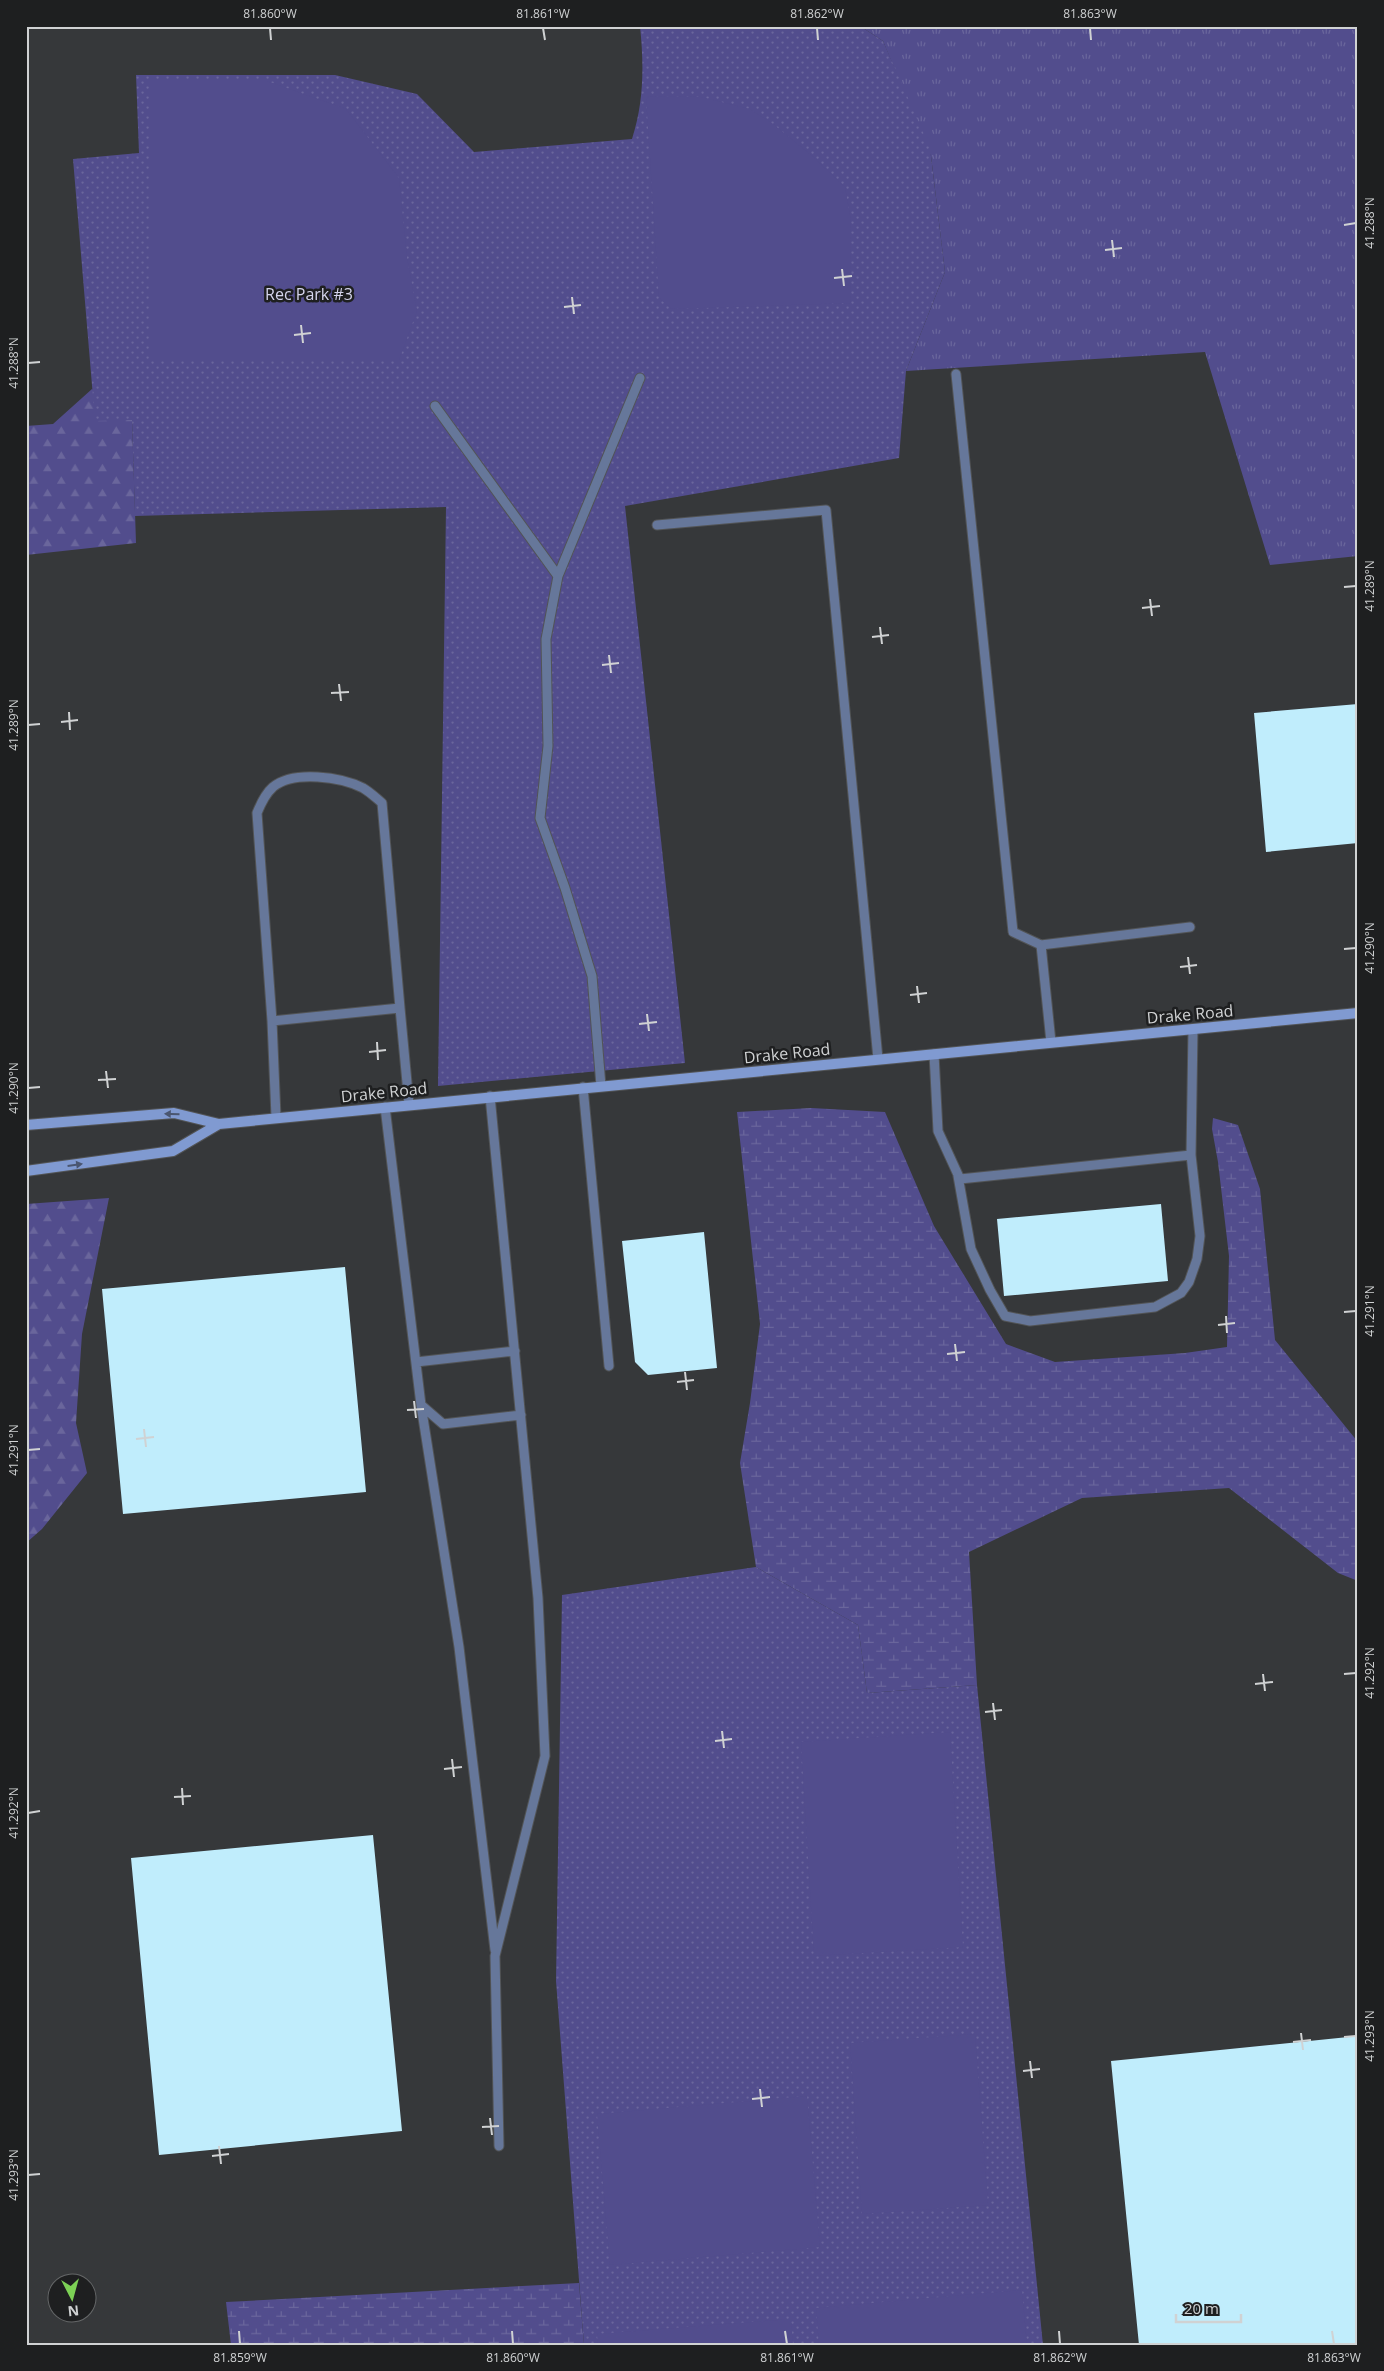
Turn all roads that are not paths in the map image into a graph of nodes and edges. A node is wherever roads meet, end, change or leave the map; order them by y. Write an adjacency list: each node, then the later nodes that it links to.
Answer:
1 (956, 374): 7 (lane)
2 (640, 378): 5 (lane)
3 (435, 406): 5 (lane)
4 (657, 525): 14 (lane)
5 (558, 576): 15 (lane)
6 (1190, 926): 7 (lane)
7 (1041, 946): 12 (lane)
8 (400, 1008): 10 (lane); 10 (lane); 18 (lane)
9 (1358, 1013): 11 (street, Drake Road)
10 (272, 1021): 20 (lane)
11 (1193, 1029): 12 (street, Drake Road); 23 (lane)
12 (1051, 1042): 13 (street, Drake Road)
13 (934, 1054): 14 (street, Drake Road); 25 (lane)
14 (878, 1059): 15 (street, Drake Road)
15 (600, 1086): 16 (street, Drake Road)
16 (583, 1087): 17 (street, Drake Road); 28 (lane)
17 (490, 1096): 18 (street, Drake Road); 26 (lane)
18 (409, 1104): 19 (street, Drake Road)
19 (385, 1107): 20 (street, Drake Road); 27 (lane)
20 (276, 1117): 21 (street, Drake Road)
21 (219, 1124): 22 (street, Drake Road, one-way to 22); 24 (street, Drake Road, one-way to 21)
22 (26, 1125)
23 (1191, 1155): 25 (lane); 25 (lane)
24 (26, 1171)
25 (958, 1176)
26 (516, 1351): 27 (lane); 30 (lane)
27 (416, 1362): 29 (lane)
28 (609, 1366)
29 (421, 1405): 30 (lane); 31 (lane)
30 (521, 1415): 31 (lane)
31 (495, 1956): 32 (lane)
32 (499, 2146)

